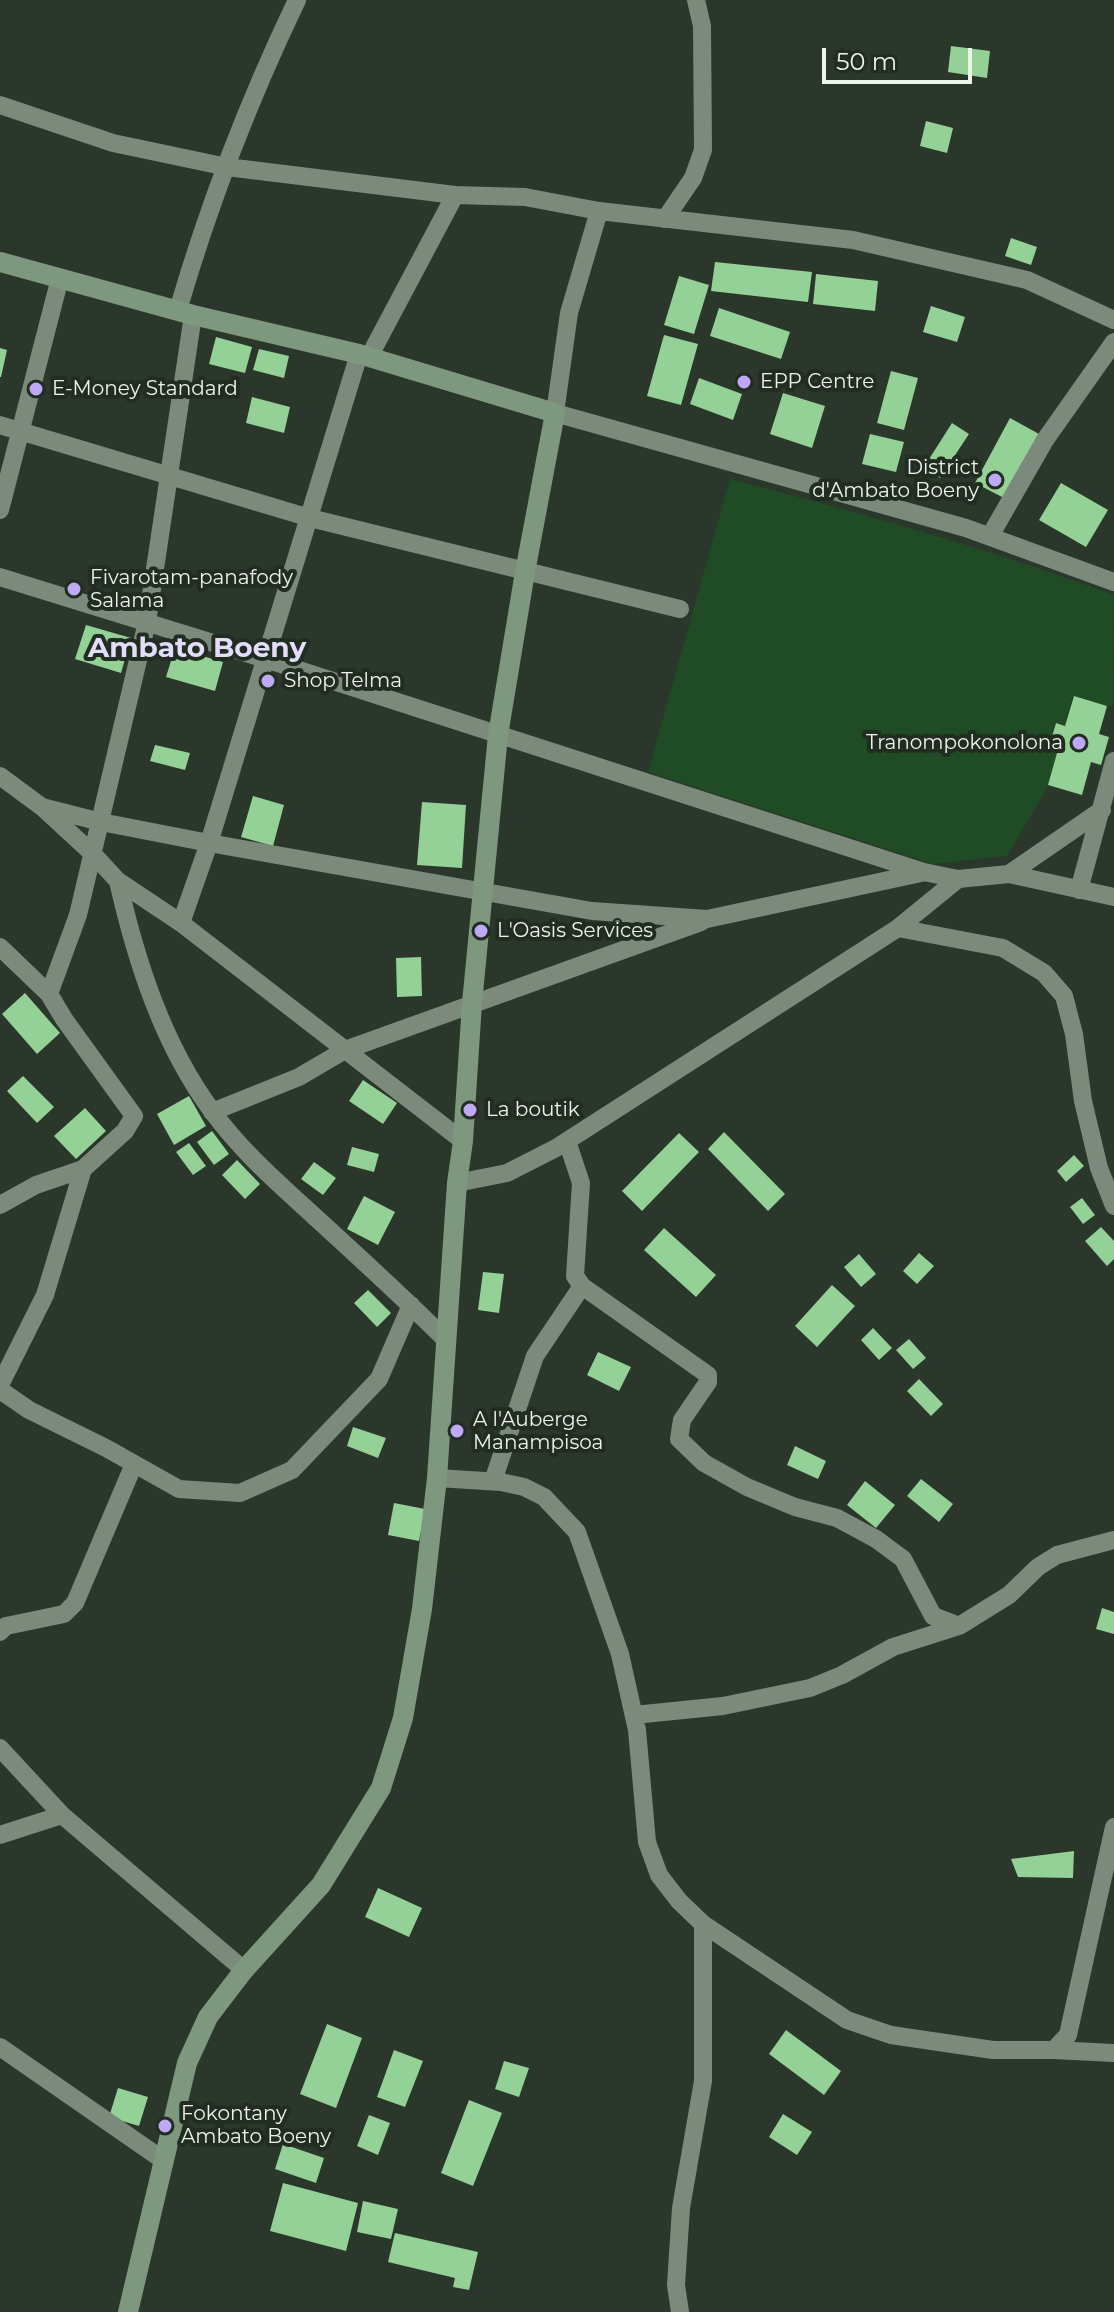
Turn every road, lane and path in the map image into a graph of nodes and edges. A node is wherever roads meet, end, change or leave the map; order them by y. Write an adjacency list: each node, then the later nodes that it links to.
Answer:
1 (297, 0): 4 (street)
2 (696, 0): 7 (street)
3 (0, 105): 4 (street)
4 (227, 167): 5 (street); 10 (street)
5 (455, 195): 6 (street); 13 (street)
6 (599, 211): 7 (street); 14 (street)
7 (665, 219): 11 (street)
8 (0, 262): 9 (street)
9 (60, 278): 10 (street); 16 (street)
10 (185, 313): 13 (street); 17 (street)
11 (1114, 320)
12 (1114, 342): 20 (street)
13 (364, 355): 14 (street); 19 (street)
14 (555, 413): 20 (street); 21 (street)
15 (0, 425): 16 (street)
16 (19, 432): 17 (street); 18 (street)
17 (169, 477): 19 (street); 25 (street)
18 (0, 510)
19 (310, 518): 21 (street); 26 (street)
20 (990, 536): 23 (street)
21 (525, 572): 24 (street); 27 (street)
22 (0, 577): 25 (street)
23 (1114, 582)
24 (680, 609)
25 (147, 622): 26 (street); 32 (street)
26 (265, 659): 27 (street); 33 (street)
27 (498, 735): 35 (street); 40 (street)
28 (1114, 761): 30 (street)
29 (0, 776): 31 (street)
30 (1107, 806): 36 (street); 39 (street)
31 (42, 807): 32 (street); 34 (street)
32 (101, 822): 33 (street); 34 (street)
33 (209, 843): 40 (street); 43 (street)
34 (93, 854): 38 (street); 46 (street)
35 (924, 872): 37 (street); 42 (street)
36 (1009, 874): 37 (street); 39 (street)
37 (958, 879): 44 (street)
38 (118, 881): 43 (street); 49 (street)
39 (1079, 890): 41 (street)
40 (483, 891): 42 (street); 47 (street)
41 (1114, 897)
42 (707, 919): 47 (street)
43 (181, 923): 48 (street)
44 (898, 928): 51 (street); 55 (street)
45 (0, 947): 46 (street)
46 (49, 994): 52 (street)
47 (472, 1003): 48 (street); 50 (street)
48 (345, 1050): 49 (street); 50 (street)
49 (212, 1112): 57 (street)
50 (463, 1141): 53 (street)
51 (567, 1141): 53 (street); 56 (street)
52 (83, 1169): 54 (street); 59 (street)
53 (457, 1183): 58 (street)
54 (0, 1205)
55 (1114, 1206)
56 (582, 1286): 62 (street); 64 (street)
57 (411, 1305): 58 (street); 60 (street)
58 (447, 1341): 61 (street)
59 (0, 1388): 60 (street)
60 (134, 1464): 65 (street)
61 (437, 1478): 62 (street); 72 (street)
62 (493, 1481): 66 (street)
63 (1114, 1540): 64 (street)
64 (959, 1626): 66 (street)
65 (0, 1632)
66 (634, 1715): 71 (street)
67 (0, 1748): 68 (street)
68 (62, 1815): 70 (street); 72 (street)
69 (1114, 1827): 74 (street)
70 (0, 1835)
71 (703, 1924): 74 (street); 78 (street)
72 (244, 1970): 76 (street)
73 (0, 2047): 76 (street)
74 (1054, 2050): 75 (street)
75 (1114, 2053)
76 (163, 2160): 77 (street)
77 (128, 2312)
78 (680, 2312)

